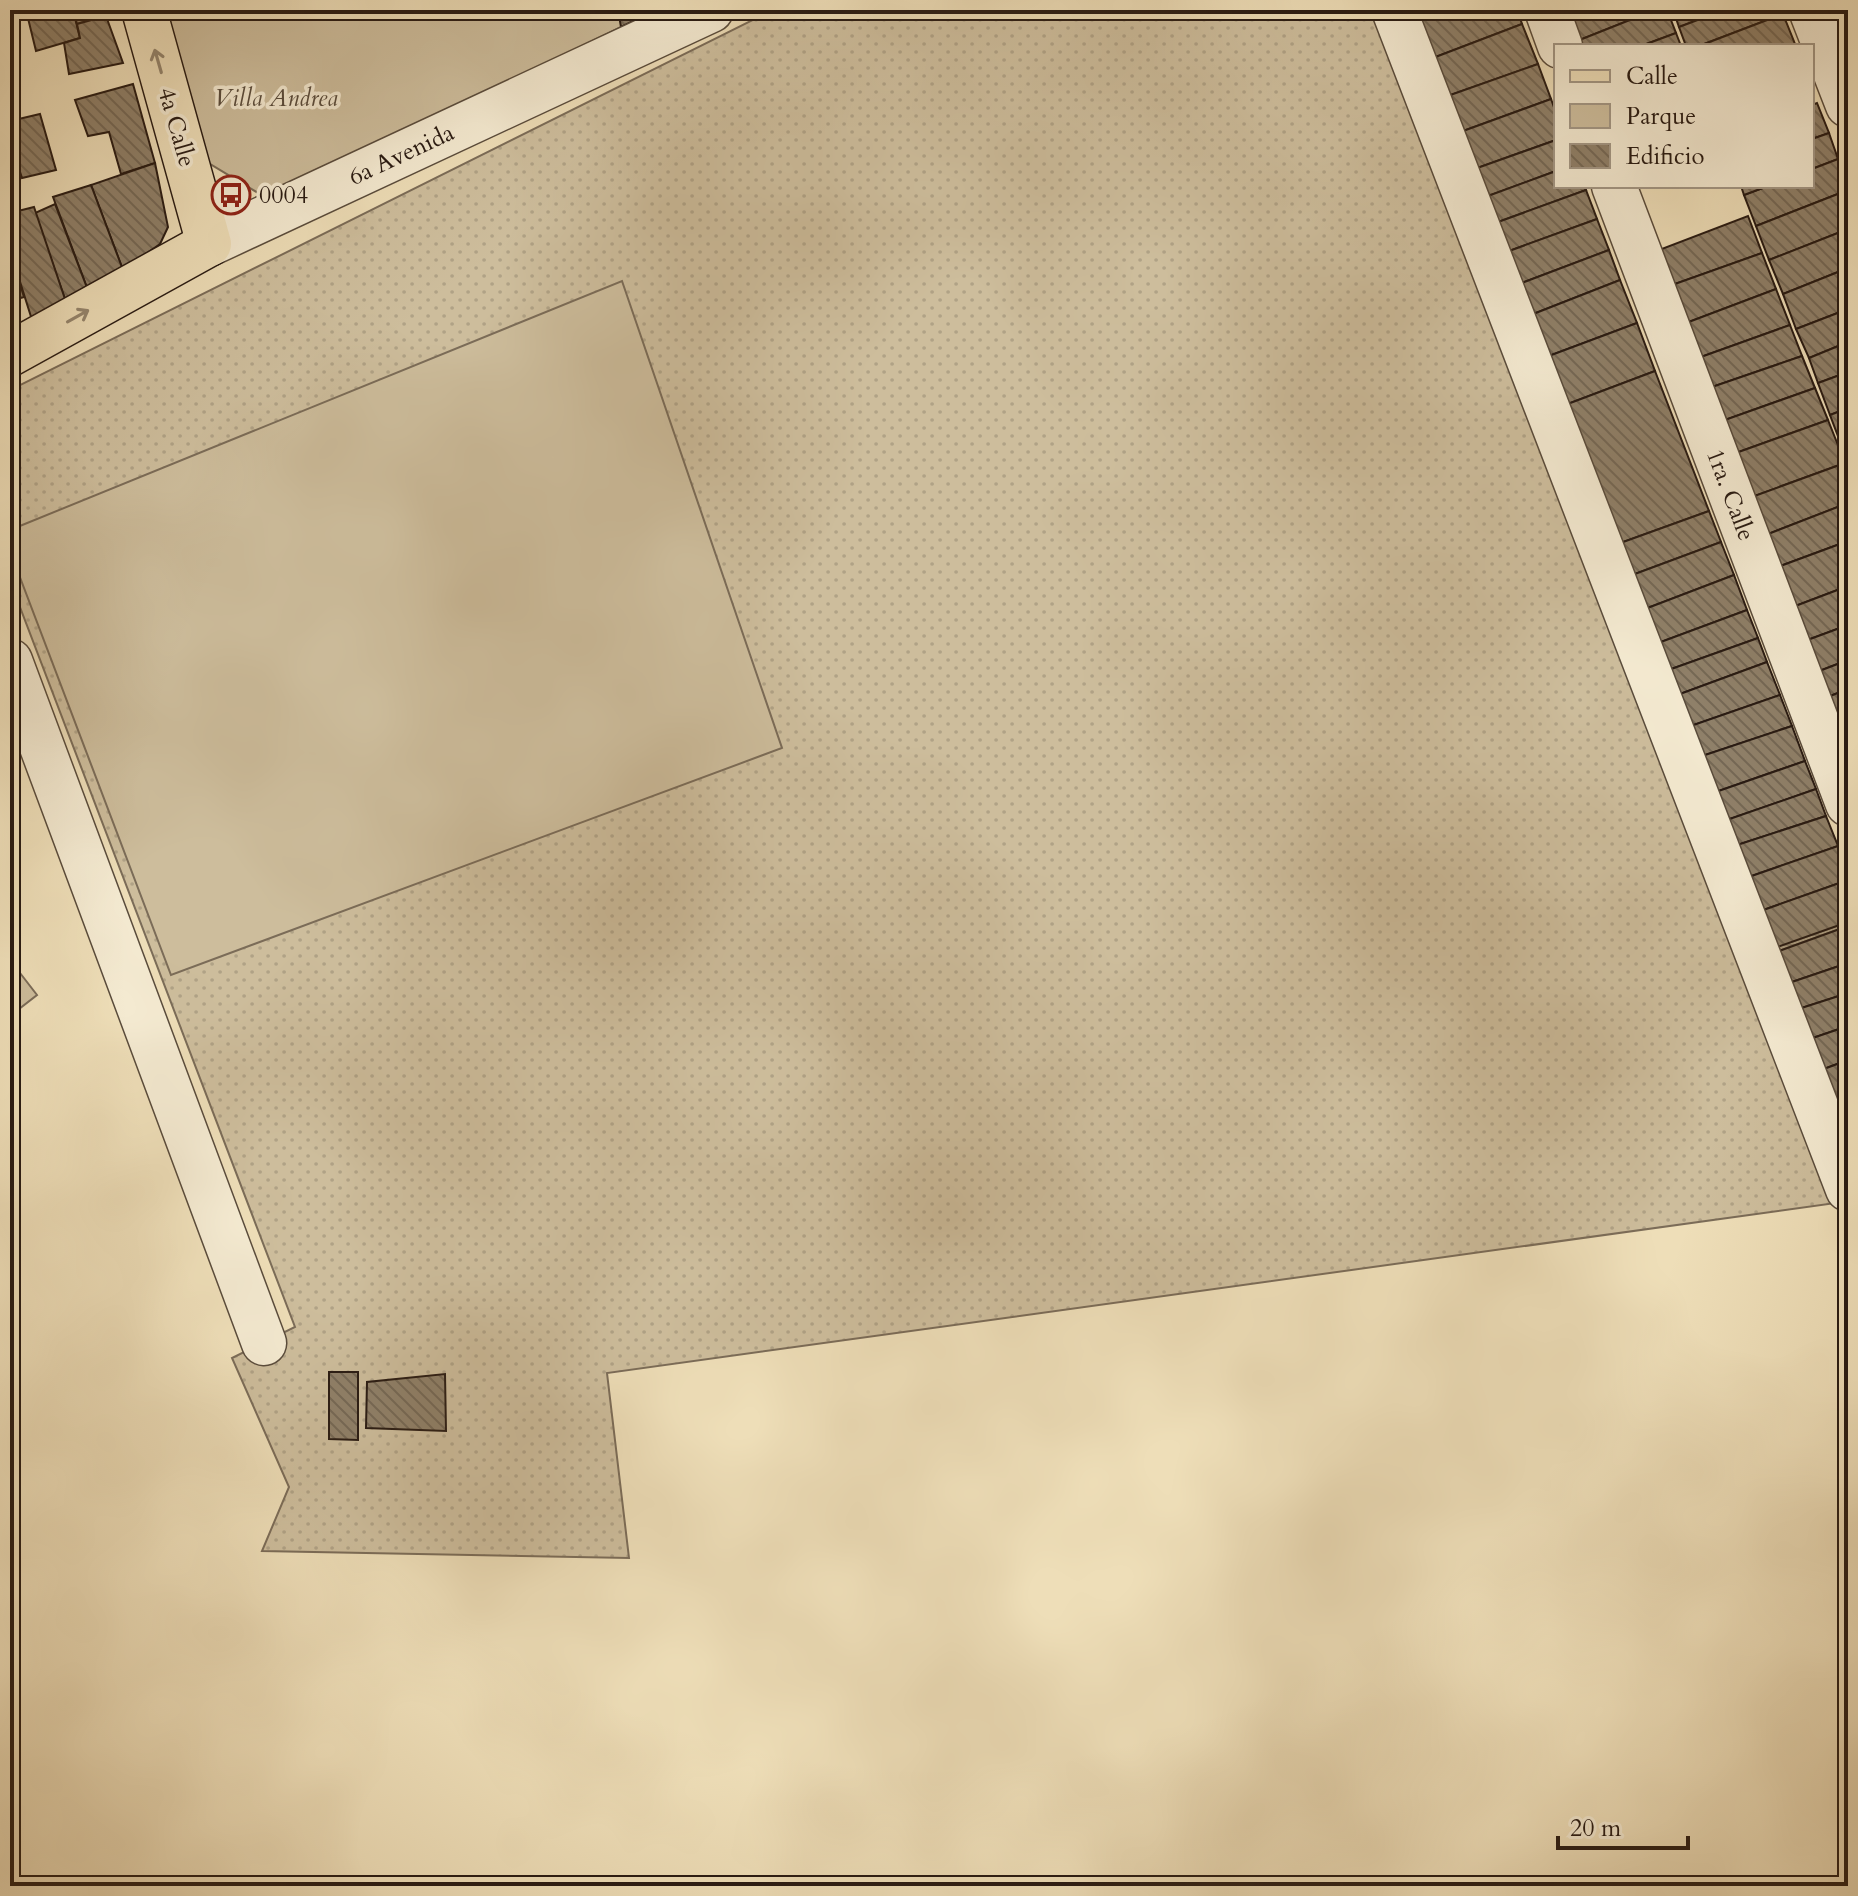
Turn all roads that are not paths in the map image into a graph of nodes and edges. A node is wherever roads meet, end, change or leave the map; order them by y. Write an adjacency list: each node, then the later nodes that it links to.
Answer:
1 (144, 10): 9 (main road, 4a Calle, one-way to 1)
2 (711, 10): 9 (street, 6a Avenida)
3 (1394, 10): 13 (street)
4 (1547, 10): 6 (street)
5 (1811, 10): 7 (street)
6 (1559, 44)
7 (1848, 105)
8 (1615, 188): 12 (street, 1ra. Calle)
9 (209, 244): 10 (main road, 6a Avenida, one-way to 9)
10 (10, 354)
11 (10, 661): 14 (street)
12 (1848, 804)
13 (1848, 1189)
14 (264, 1343)

